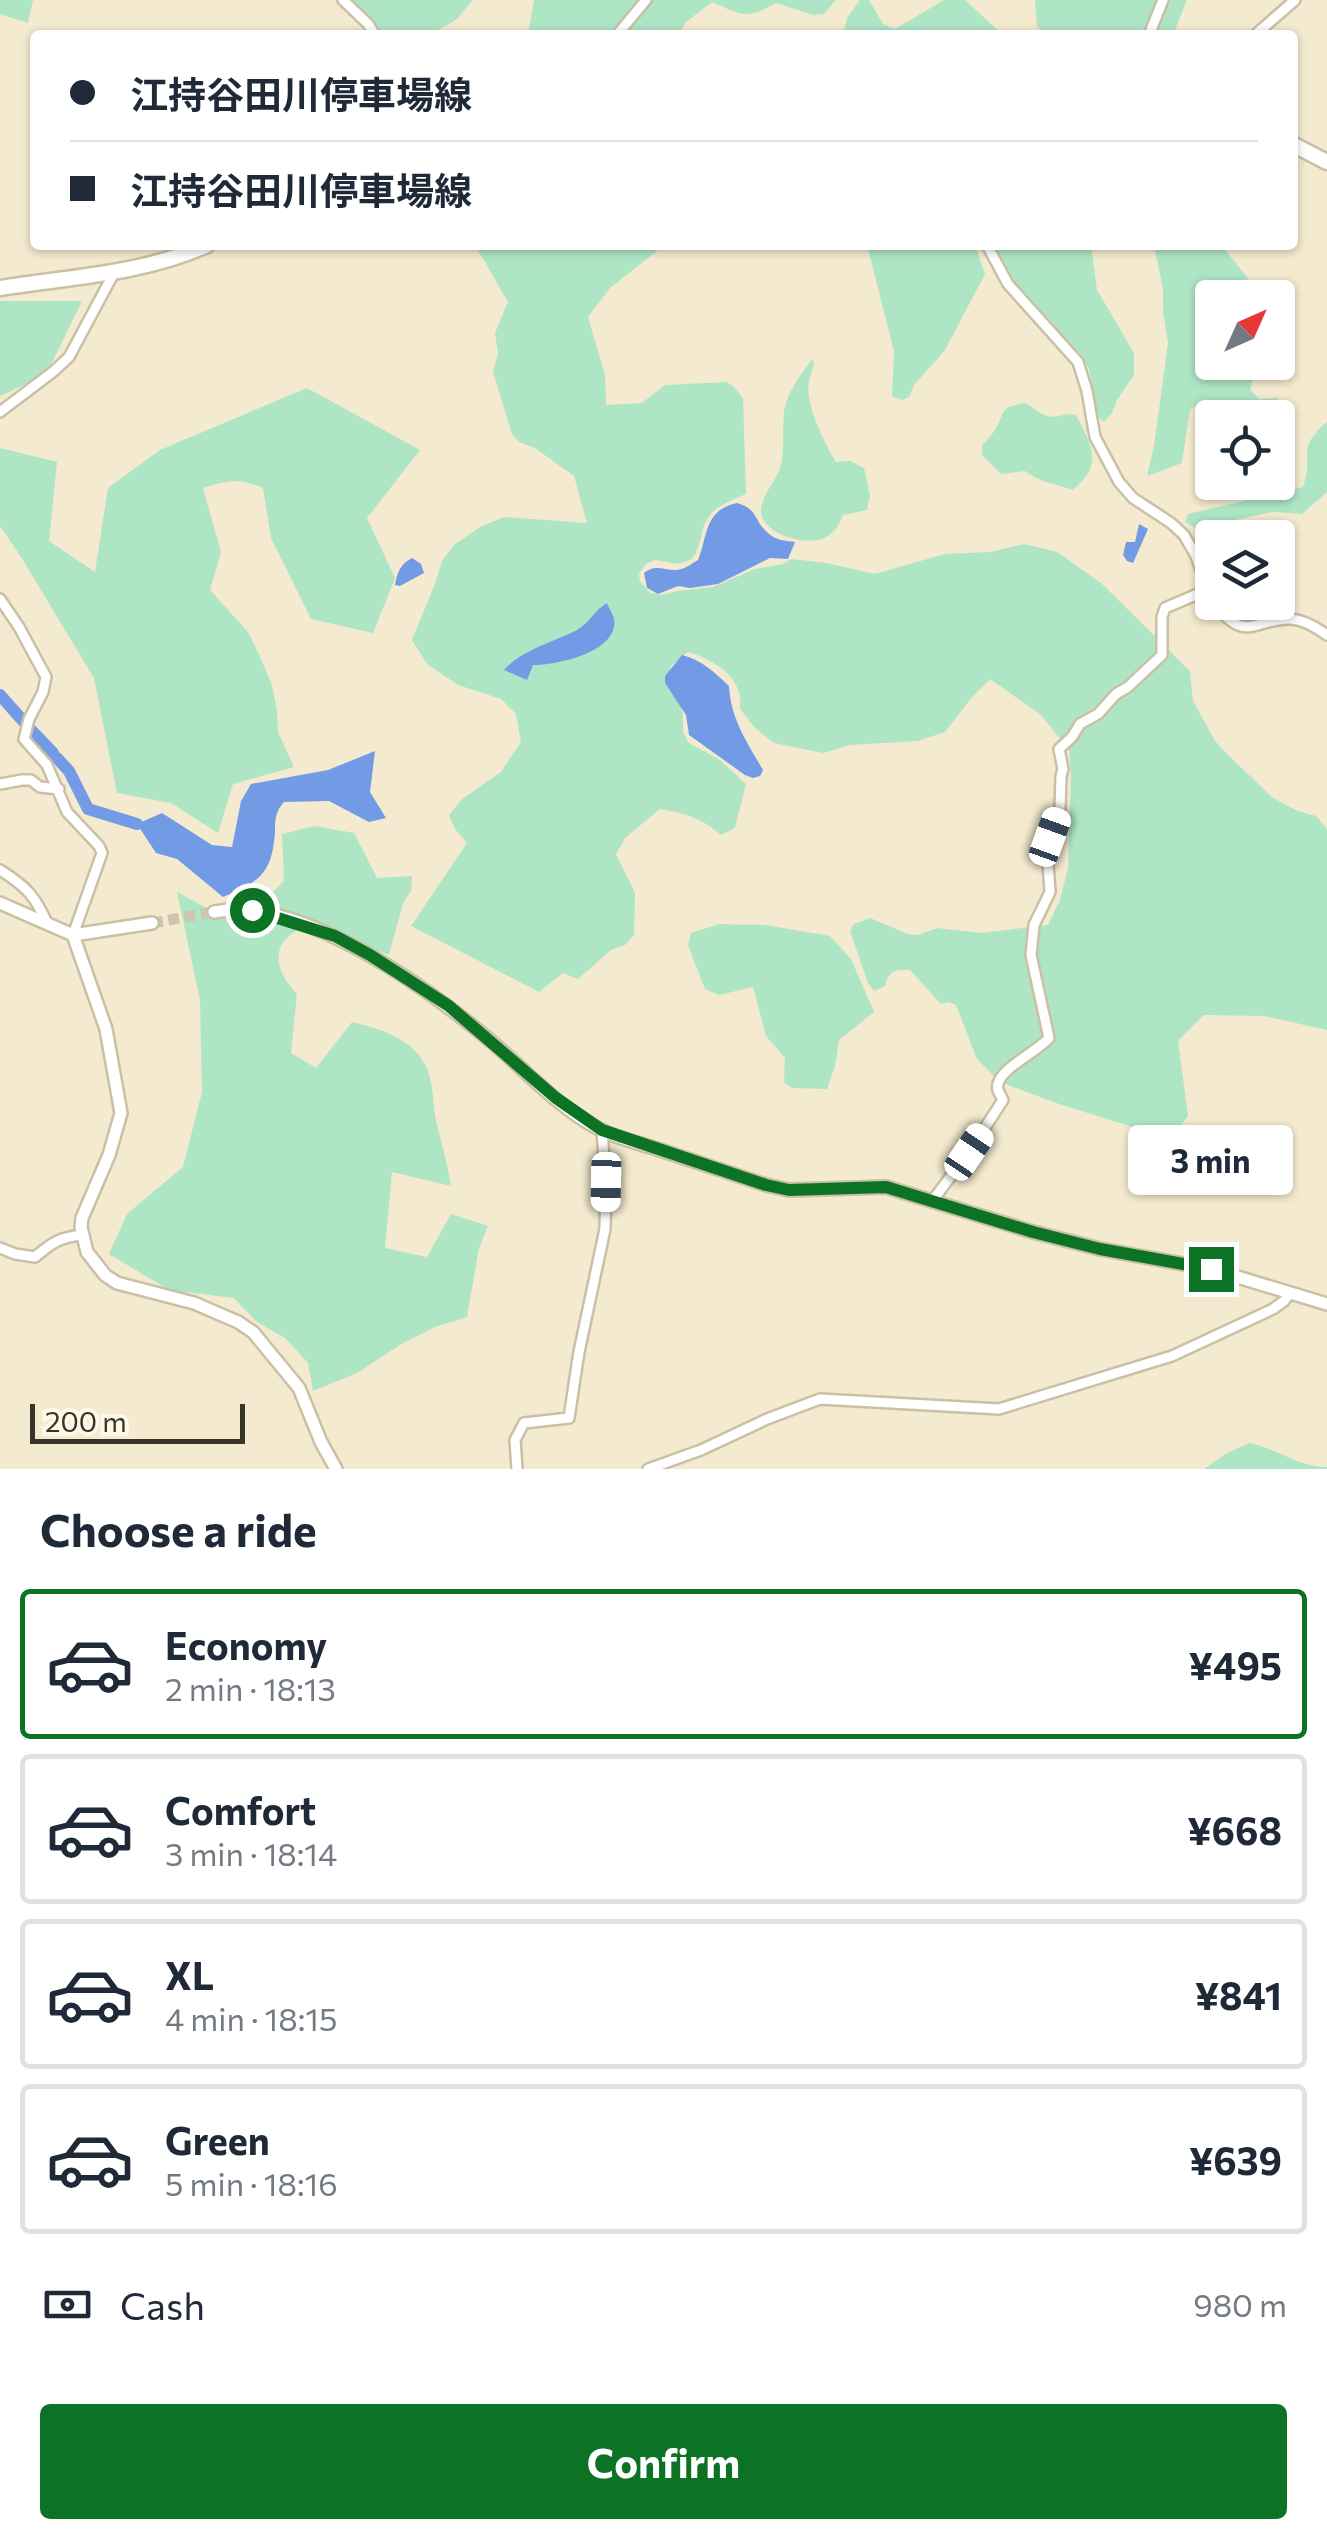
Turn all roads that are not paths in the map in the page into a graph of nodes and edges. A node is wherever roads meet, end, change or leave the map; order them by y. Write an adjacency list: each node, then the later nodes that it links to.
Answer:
1 (343, 0): 5 (street)
2 (646, 0): 6 (street)
3 (1163, 0): 7 (street)
4 (1295, 0): 8 (street)
5 (372, 30)
6 (621, 30)
7 (1150, 30)
8 (1261, 30)
9 (1298, 147): 10 (main road)
10 (1327, 162)
11 (990, 250): 16 (street)
12 (175, 251): 13 (main road)
13 (115, 271): 14 (main road); 15 (street)
14 (0, 288)
15 (0, 412)
16 (1195, 554)
17 (1195, 595): 32 (street)
18 (0, 599): 24 (street)
19 (1231, 620): 21 (street)
20 (1293, 620): 22 (street)
21 (1293, 620)
22 (1327, 635)
23 (0, 784): 24 (street)
24 (59, 788): 30 (street)
25 (0, 870): 29 (street)
26 (0, 903): 29 (main road)
27 (214, 912): 31 (main road)
28 (152, 924): 30 (main road)
29 (48, 925): 30 (main road)
30 (73, 935): 33 (main road)
31 (602, 1130): 32 (main road); 38 (street)
32 (933, 1200): 35 (main road)
33 (83, 1235): 34 (street); 37 (main road)
34 (0, 1248)
35 (1290, 1293): 36 (main road); 39 (street)
36 (1327, 1304)
37 (336, 1469)
38 (517, 1469)
39 (648, 1469)

